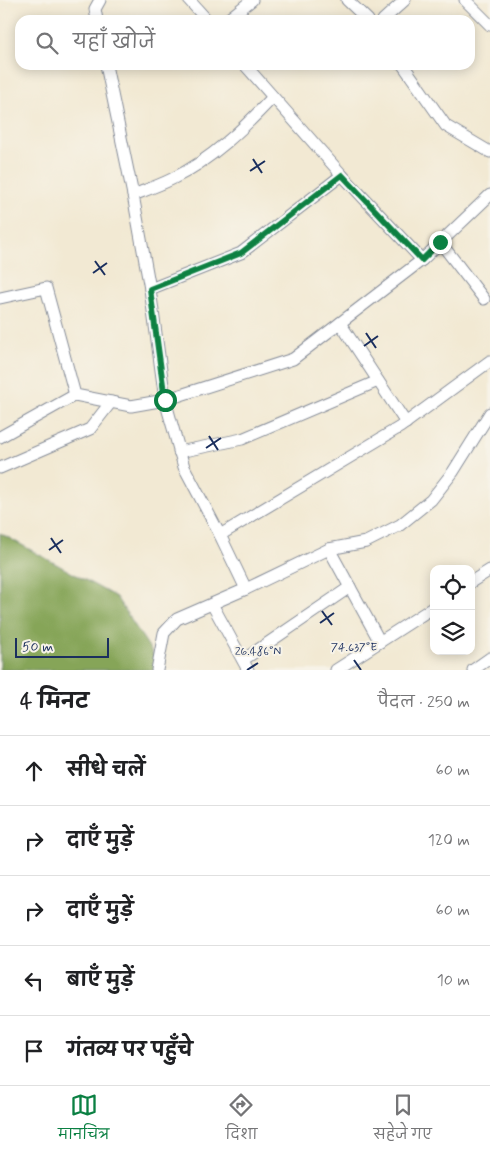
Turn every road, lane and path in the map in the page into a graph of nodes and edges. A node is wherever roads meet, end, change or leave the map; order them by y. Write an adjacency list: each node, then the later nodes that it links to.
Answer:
1 (100, 0): 7 (street)
2 (189, 0): 8 (street)
3 (252, 0): 9 (street)
4 (347, 0): 10 (street)
5 (405, 0): 11 (street)
6 (464, 0): 12 (street)
7 (96, 15)
8 (202, 15)
9 (233, 15)
10 (363, 15)
11 (388, 15)
12 (490, 25)
13 (107, 70): 19 (street)
14 (249, 70): 16 (street)
15 (407, 70): 17 (street)
16 (273, 97): 18 (street); 19 (street)
17 (490, 152)
18 (342, 175): 22 (street); 23 (street)
19 (133, 195): 23 (street)
20 (490, 195): 21 (street)
21 (440, 242): 22 (street); 25 (street)
22 (422, 260): 26 (street)
23 (150, 289): 30 (street)
24 (0, 298): 29 (street)
25 (484, 298)
26 (340, 323): 28 (street); 30 (street)
27 (490, 361): 33 (street)
28 (378, 381): 33 (street); 35 (street)
29 (75, 395): 31 (street); 34 (street)
30 (165, 400): 31 (street); 35 (street)
31 (112, 402): 36 (street)
32 (490, 413): 38 (street)
33 (406, 423): 37 (street)
34 (0, 437)
35 (180, 452): 37 (street)
36 (0, 468)
37 (220, 535): 42 (street)
38 (329, 548): 41 (street); 42 (street)
39 (490, 570): 40 (street)
40 (475, 579)
41 (350, 587): 45 (street); 47 (street)
42 (246, 589): 43 (street)
43 (212, 604): 47 (street); 48 (street)
44 (430, 610): 45 (street)
45 (380, 642): 49 (street)
46 (490, 658): 50 (street)
47 (246, 665)
48 (157, 670)
49 (336, 670)
50 (473, 670)

